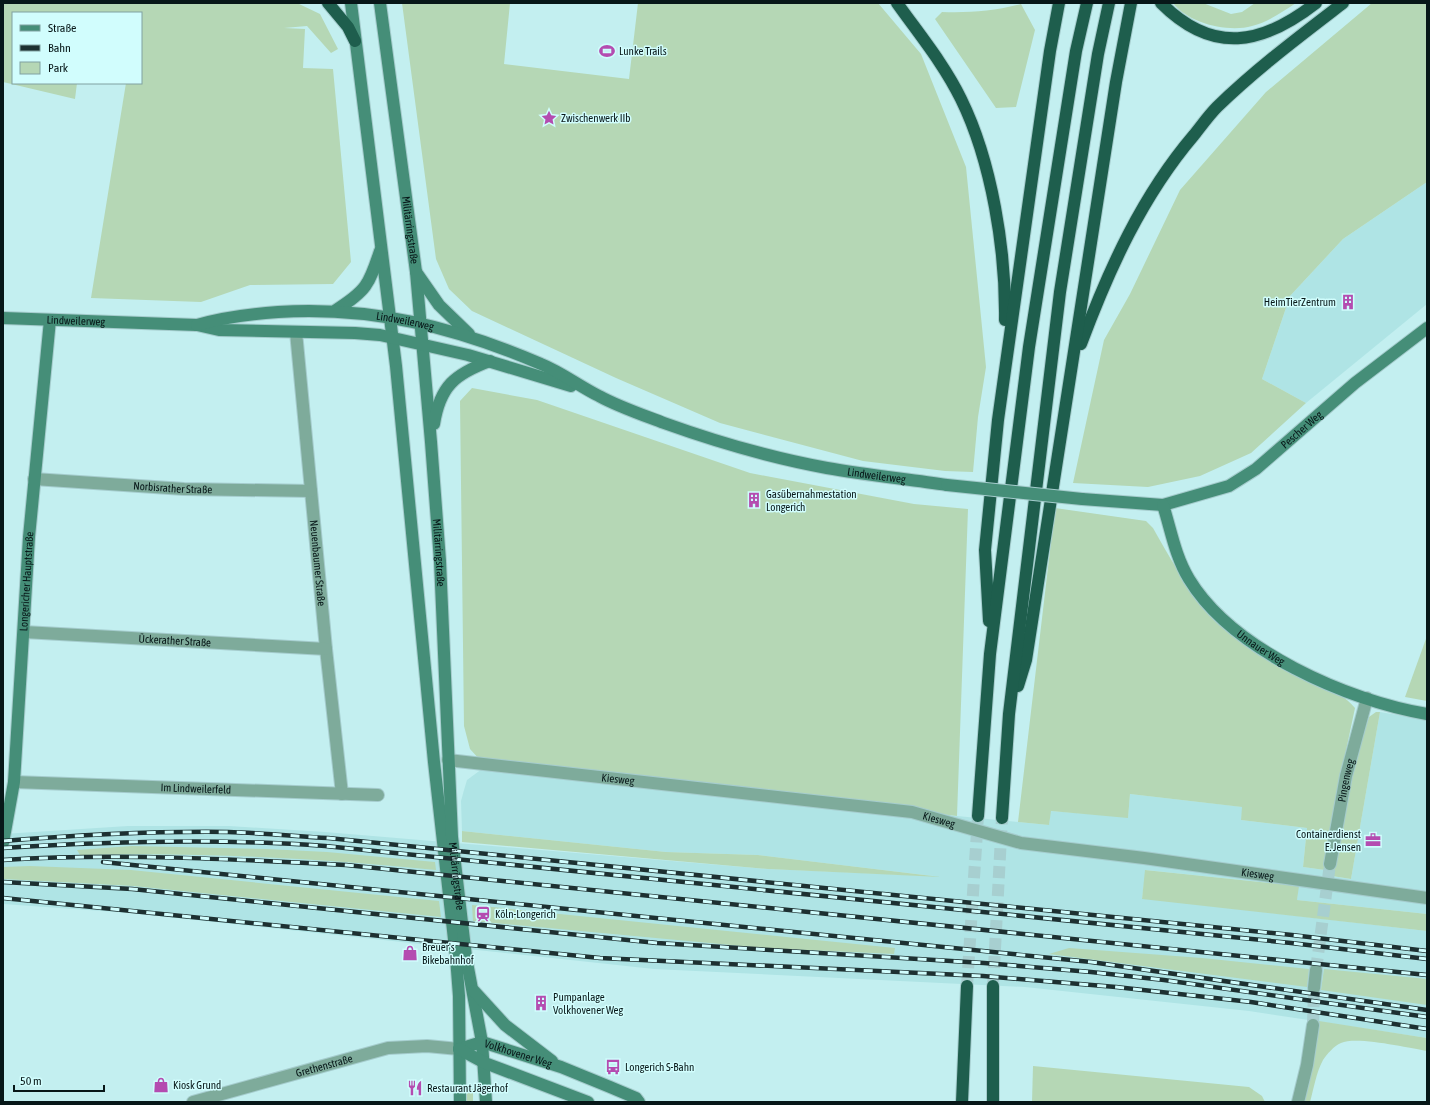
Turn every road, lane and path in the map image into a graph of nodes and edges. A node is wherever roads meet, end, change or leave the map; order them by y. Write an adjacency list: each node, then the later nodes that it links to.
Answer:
1 (328, 3): 12 (highway)
2 (351, 3): 12 (street, Militärringstraße)
3 (380, 3): 14 (street, Militärringstraße)
4 (897, 3): 27 (highway)
5 (1059, 3): 27 (highway)
6 (1087, 3): 36 (highway)
7 (1109, 3): 38 (highway)
8 (1131, 3): 29 (highway)
9 (1161, 3): 10 (highway)
10 (1316, 3)
11 (1343, 3): 29 (highway)
12 (355, 41): 13 (street, Militärringstraße)
13 (381, 246): 15 (street); 16 (street, Militärringstraße)
14 (416, 272): 19 (street, Militärringstraße); 23 (street)
15 (336, 310): 16 (street, Lindweilerweg); 20 (street, Lindweilerweg)
16 (390, 317): 19 (street, Lindweilerweg); 24 (street, Militärringstraße)
17 (3, 318): 18 (street, Lindweilerweg)
18 (50, 320): 20 (street, Lindweilerweg); 31 (street, Longericher Hauptstraße)
19 (420, 323): 23 (street, Lindweilerweg); 25 (street, Militärringstraße)
20 (197, 325): 22 (street, Lindweilerweg)
21 (1427, 328): 33 (street, Pescher Weg)
22 (296, 332): 24 (street, Lindweilerweg); 32 (street, Neuenbaumer Straße)
23 (473, 337): 28 (street, Lindweilerweg)
24 (392, 338): 25 (street, Lindweilerweg); 57 (street, Militärringstraße)
25 (422, 345): 26 (street, Lindweilerweg); 30 (street, Militärringstraße)
26 (490, 361): 28 (street, Lindweilerweg); 30 (street)
27 (1004, 369): 36 (highway)
28 (600, 396): 33 (street, Lindweilerweg, bridge)
29 (1064, 419): 38 (highway)
30 (431, 442): 40 (street, Militärringstraße)
31 (34, 479): 32 (street, Norbisrather Straße); 34 (street, Longericher Hauptstraße)
32 (311, 491): 35 (street, Neuenbaumer Straße)
33 (1163, 505): 37 (street, Unnauer Weg)
34 (24, 632): 35 (street, Ückerather Straße); 41 (street, Longericher Hauptstraße)
35 (326, 649): 42 (street, Neuenbaumer Straße)
36 (990, 654): 45 (highway)
37 (1368, 698): 39 (street, Unnauer Weg); 48 (street, Pingenweg)
38 (1009, 714): 46 (highway)
39 (1427, 714)
40 (448, 760): 49 (street, Kiesweg); 54 (street, Militärringstraße)
41 (14, 782): 42 (street, Im Lindweilerfeld); 44 (street, Longericher Hauptstraße)
42 (342, 794): 43 (street, Im Lindweilerfeld)
43 (378, 795)
44 (6, 816): 47 (street, Longericher Hauptstraße)
45 (978, 816)
46 (1002, 818)
47 (3, 843)
48 (1330, 864)
49 (1427, 898)
50 (1316, 970): 53 (street)
51 (968, 986): 67 (highway)
52 (993, 986): 68 (highway)
53 (1314, 988)
54 (473, 990): 56 (street, Militärringstraße); 59 (street)
55 (1313, 1025): 69 (street)
56 (482, 1042): 57 (street, Volkhovener Weg); 58 (street, Militärringstraße); 59 (street, Volkhovener Weg)
57 (459, 1049): 58 (street, Volkhovener Weg); 61 (street, Grethenstraße); 62 (street, Militärringstraße)
58 (485, 1063): 60 (street, Volkhovener Weg); 63 (street, Militärringstraße)
59 (561, 1067): 66 (street, Volkhovener Weg)
60 (574, 1097): 64 (street); 65 (street, Volkhovener Weg)
61 (193, 1102)
62 (460, 1102)
63 (486, 1102)
64 (560, 1102)
65 (588, 1102)
66 (639, 1102)
67 (962, 1102)
68 (993, 1102)
69 (1298, 1102)

